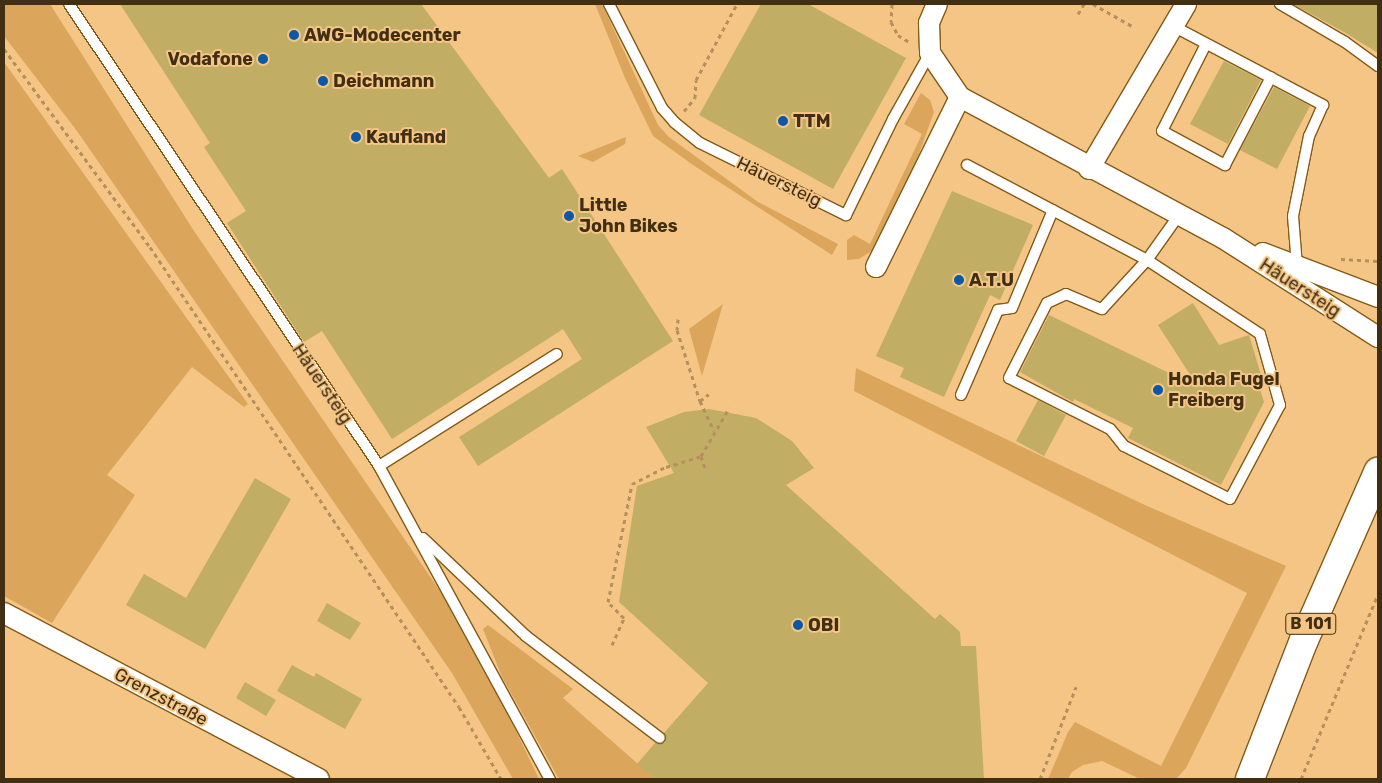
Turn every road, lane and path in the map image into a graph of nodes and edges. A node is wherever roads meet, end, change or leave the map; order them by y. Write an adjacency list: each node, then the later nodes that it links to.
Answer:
1 (69, 4): 37 (lane, Häuersteig)
2 (609, 4): 18 (lane, Häuersteig)
3 (737, 4): 18 (path)
4 (937, 4): 14 (street)
5 (1084, 4): 9 (path)
6 (1093, 4): 10 (path)
7 (1186, 4): 11 (street)
8 (1280, 4): 15 (lane)
9 (1078, 14)
10 (1132, 26)
11 (1173, 26): 12 (lane); 20 (street)
12 (1206, 44): 16 (lane); 16 (lane)
13 (4, 49): 47 (path)
14 (930, 53): 17 (street, Häuersteig); 18 (lane, Häuersteig)
15 (1378, 66)
16 (1271, 77): 25 (lane)
17 (960, 97): 20 (street, Häuersteig); 26 (street)
18 (674, 122)
19 (967, 166): 21 (lane)
20 (1089, 169): 22 (street, Häuersteig)
21 (1053, 210): 24 (lane); 32 (lane)
22 (1179, 215): 23 (street, Häuersteig); 24 (lane)
23 (1223, 238): 25 (street, Häuersteig); 29 (street, Häuersteig)
24 (1147, 260): 24 (lane)
25 (1297, 266): 27 (street, Häuersteig)
26 (876, 267)
27 (1378, 296)
28 (678, 319): 33 (path)
29 (1378, 337)
30 (557, 354): 37 (lane)
31 (709, 394): 33 (path)
32 (961, 395)
33 (700, 401): 35 (path)
34 (729, 408): 35 (path)
35 (714, 431): 36 (path)
36 (701, 456): 38 (path); 43 (path)
37 (379, 466): 40 (lane, Häuersteig)
38 (706, 471)
39 (1378, 472): 50 (main road, B 101)
40 (415, 531): 45 (lane); 48 (lane, Häuersteig)
41 (1378, 594): 51 (path)
42 (4, 613): 46 (street, Grenzstraße)
43 (612, 645)
44 (1076, 687): 49 (path)
45 (660, 738)
46 (319, 779)
47 (501, 779)
48 (550, 779)
49 (1040, 779)
50 (1250, 779)
51 (1301, 779)

